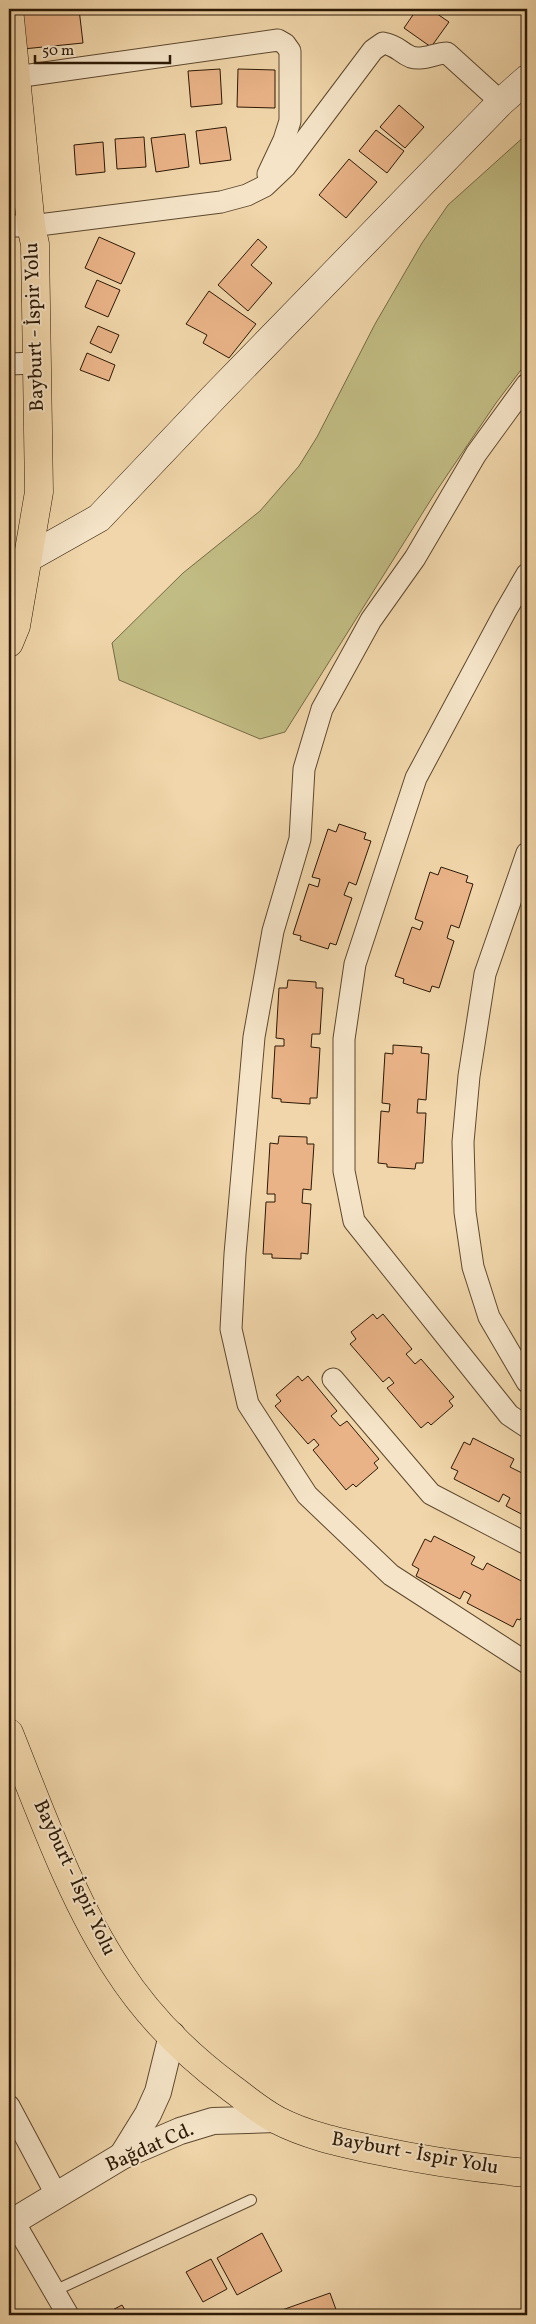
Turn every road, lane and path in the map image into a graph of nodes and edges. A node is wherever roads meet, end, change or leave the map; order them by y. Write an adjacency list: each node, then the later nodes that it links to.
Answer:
1 (9, 9): 2 (main road, Bayburt - İspir Yolu)
2 (11, 48): 3 (main road, Bayburt - İspir Yolu)
3 (16, 77): 6 (street); 7 (main road, Bayburt - İspir Yolu)
4 (527, 79): 5 (main road)
5 (501, 102): 6 (street); 11 (main road)
6 (261, 188): 7 (street)
7 (20, 226): 8 (main road, Bayburt - İspir Yolu)
8 (37, 363): 9 (street); 11 (main road, Bayburt - İspir Yolu)
9 (9, 364)
10 (527, 384): 19 (street)
11 (28, 558): 13 (main road, Bayburt - İspir Yolu)
12 (527, 574): 17 (street)
13 (9, 643)
14 (527, 853): 16 (street)
15 (332, 1379): 18 (street)
16 (527, 1382)
17 (527, 1427)
18 (527, 1544)
19 (527, 1663)
20 (9, 1733): 21 (main road, Bayburt - İspir Yolu)
21 (16, 1770): 22 (main road, Bayburt - İspir Yolu)
22 (172, 2035): 24 (main road, Bayburt - İspir Yolu); 25 (street)
23 (9, 2106): 27 (street)
24 (276, 2119): 25 (street, Bağdat Cd.); 26 (main road, Bayburt - İspir Yolu)
25 (122, 2156): 27 (street, Bağdat Cd.)
26 (527, 2173)
27 (57, 2196): 29 (street, Bağdat Cd.)
28 (251, 2200): 30 (lane)
29 (11, 2223): 30 (street)
30 (54, 2291): 31 (street)
31 (68, 2315)

